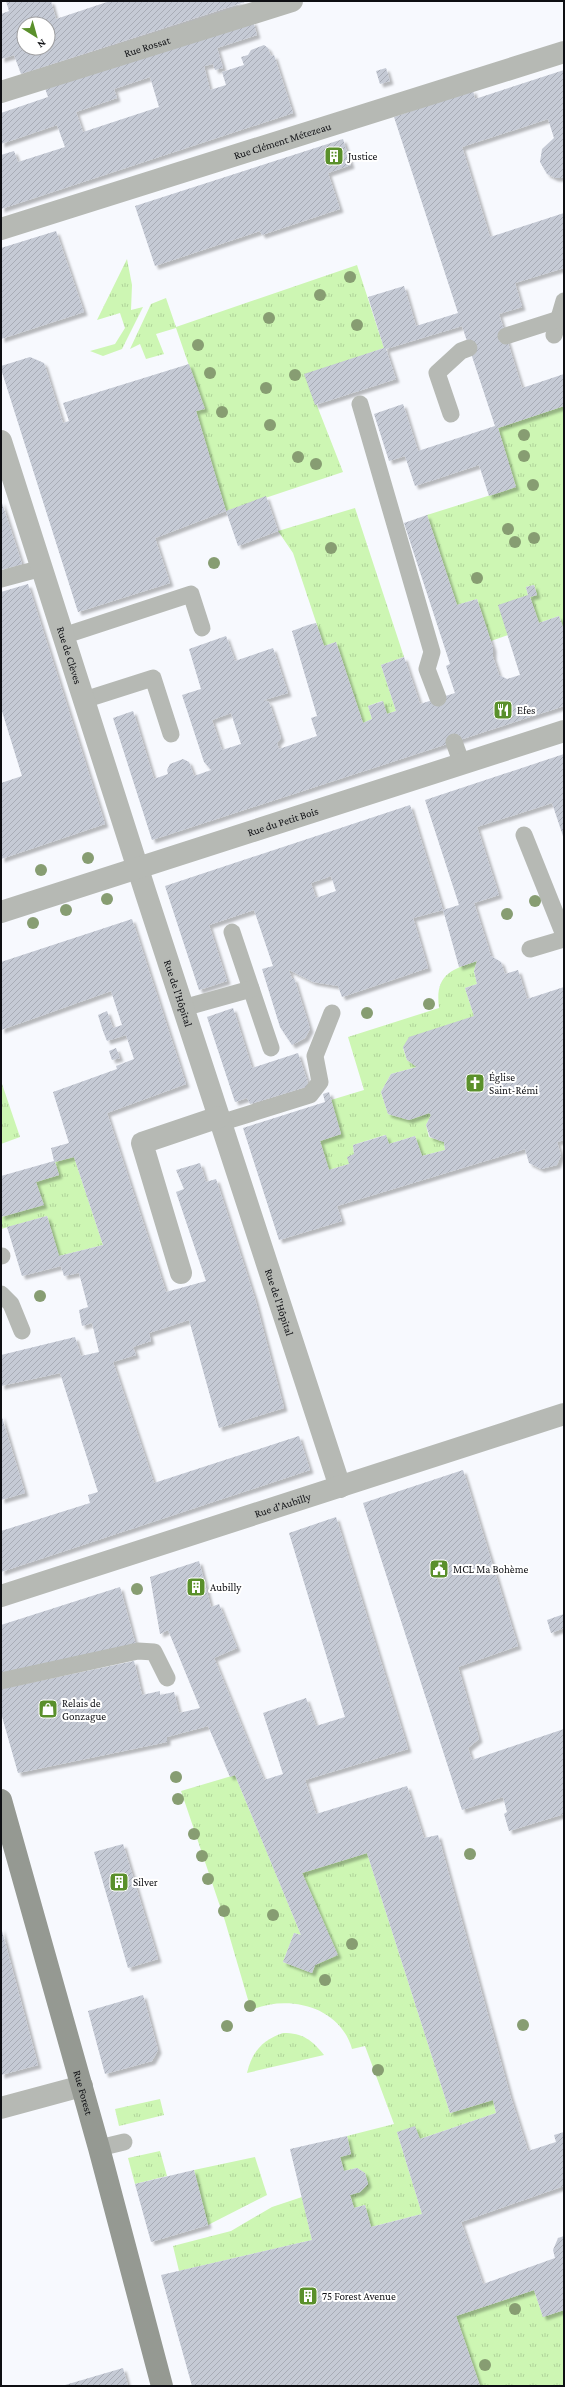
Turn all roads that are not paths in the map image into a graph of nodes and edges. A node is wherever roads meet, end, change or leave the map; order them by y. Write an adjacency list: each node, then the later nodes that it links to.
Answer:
1 (292, 1): 3 (street, Rue Rossat)
2 (564, 52): 4 (street, Rue Clément Métezeau)
3 (1, 92)
4 (1, 229)
5 (564, 301): 6 (lane)
6 (506, 336)
7 (469, 348): 9 (lane)
8 (360, 404): 15 (lane)
9 (451, 414)
10 (1, 441): 11 (street, Rue de Clèves)
11 (42, 568): 12 (lane); 14 (street, Rue de Clèves)
12 (1, 579)
13 (202, 628): 14 (lane)
14 (63, 636): 16 (street, Rue de Clèves)
15 (438, 698)
16 (84, 700): 18 (lane); 22 (street, Rue de Clèves)
17 (564, 731): 20 (street, Rue du Petit Bois)
18 (171, 734)
19 (454, 742): 20 (lane)
20 (462, 764): 22 (street, Rue du Petit Bois)
21 (524, 835): 25 (lane)
22 (138, 869): 23 (street, Rue du Petit Bois); 29 (street, Rue de l'Hôpital)
23 (1, 912)
24 (232, 932): 28 (lane)
25 (564, 935)
26 (564, 939): 27 (lane)
27 (530, 949)
28 (251, 989): 29 (lane); 31 (lane)
29 (183, 1008): 32 (street, Rue de l'Hôpital)
30 (332, 1013): 32 (lane)
31 (271, 1048)
32 (220, 1120): 33 (street); 37 (street, Rue de l'Hôpital)
33 (181, 1273)
34 (1, 1294): 35 (lane)
35 (22, 1331)
36 (564, 1414): 37 (street, Rue d'Aubilly)
37 (340, 1486): 38 (street, Rue d'Aubilly)
38 (1, 1596)
39 (167, 1678): 40 (lane)
40 (1, 1681)
41 (1, 1800): 42 (main road, Rue Forest)
42 (82, 2086): 43 (street); 45 (main road, Rue Forest)
43 (1, 2108)
44 (124, 2142): 45 (lane)
45 (99, 2148): 46 (main road, Rue Forest)
46 (162, 2386)

